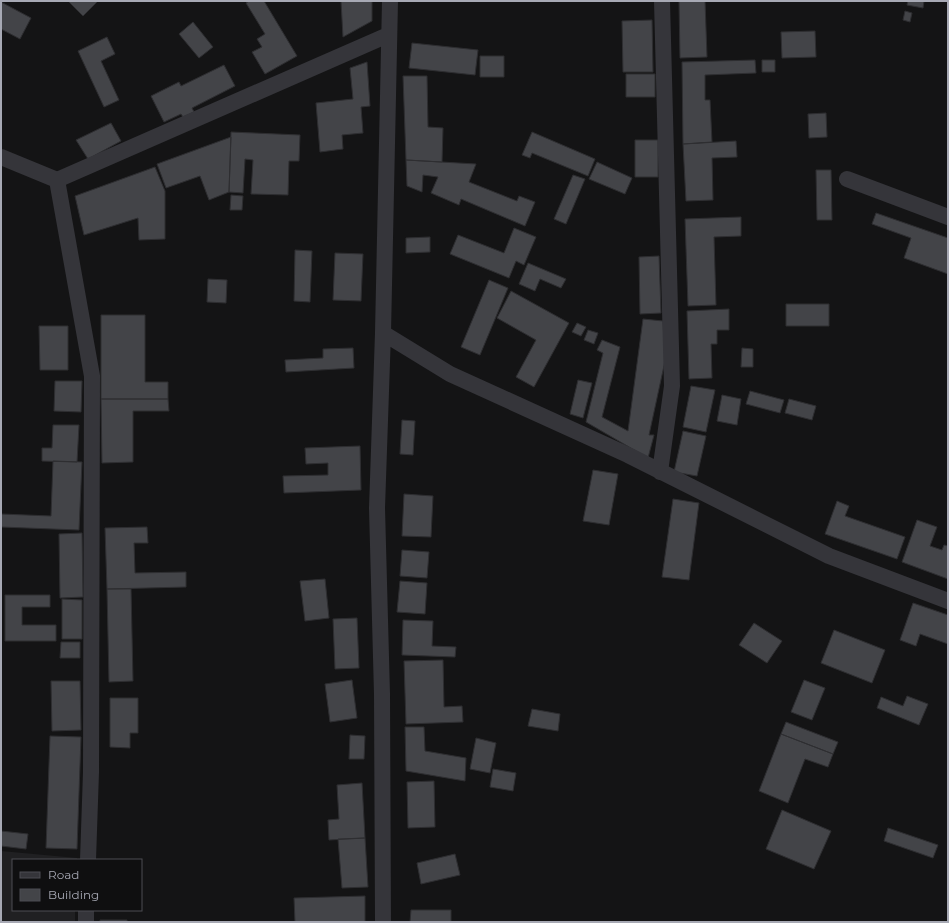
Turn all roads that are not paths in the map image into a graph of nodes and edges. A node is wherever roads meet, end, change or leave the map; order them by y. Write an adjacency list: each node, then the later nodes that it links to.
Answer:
1 (390, 1): 3 (street)
2 (662, 1): 9 (street)
3 (388, 35): 6 (street); 8 (street)
4 (1, 157): 6 (street)
5 (846, 179): 7 (street)
6 (57, 180): 11 (street)
7 (948, 217)
8 (383, 333): 9 (street); 14 (street)
9 (660, 472): 10 (street)
10 (948, 601)
11 (88, 859)
12 (86, 911): 13 (street)
13 (86, 922)
14 (383, 922)

